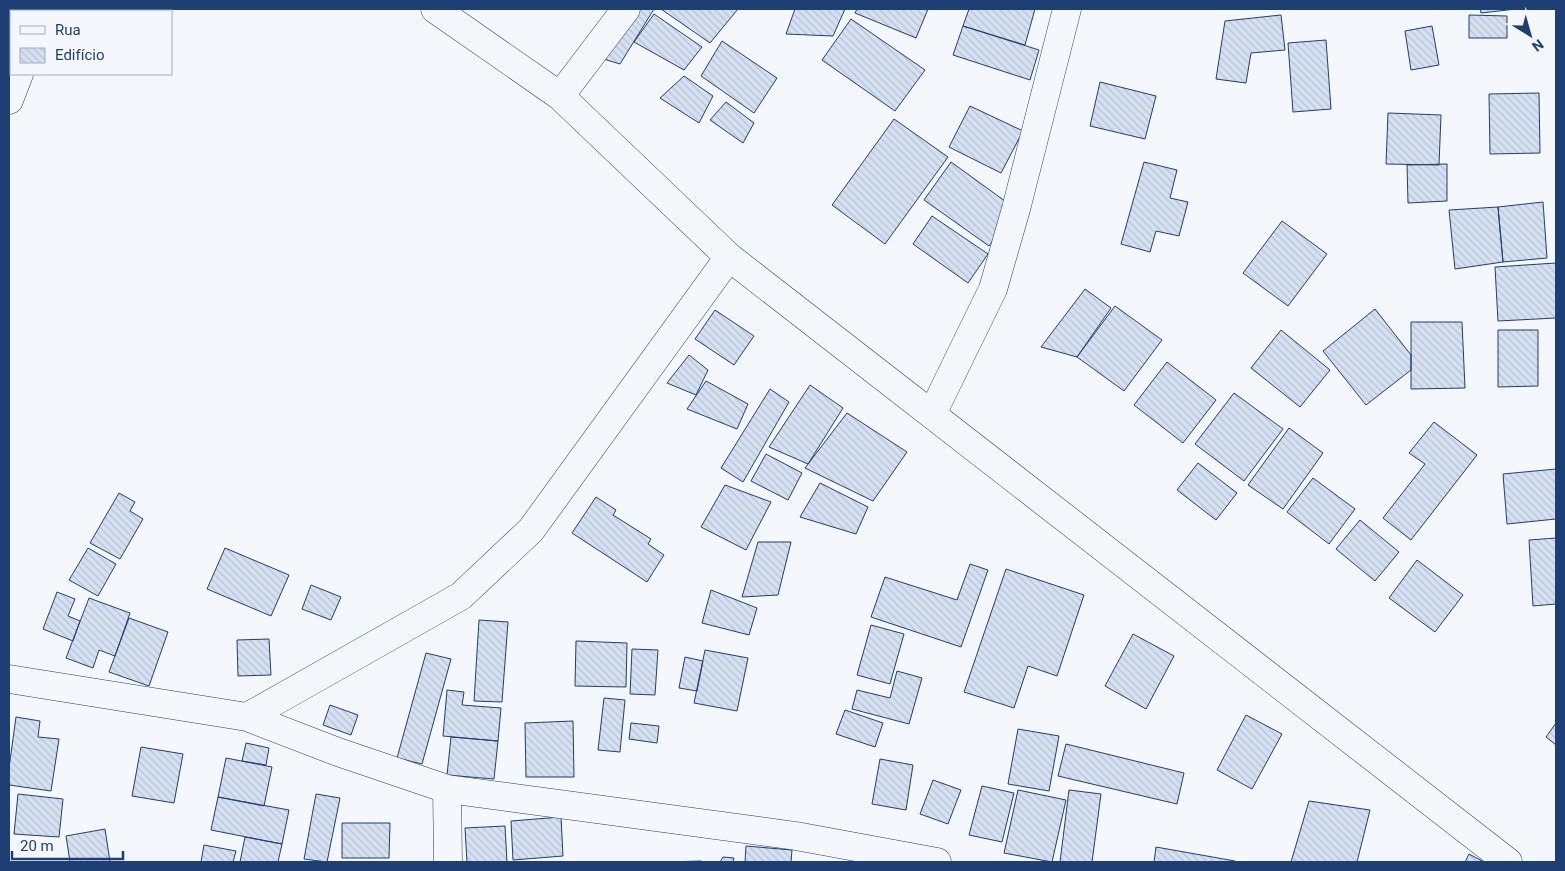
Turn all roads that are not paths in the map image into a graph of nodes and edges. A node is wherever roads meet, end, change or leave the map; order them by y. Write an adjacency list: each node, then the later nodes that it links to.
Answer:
1 (435, 9): 5 (street)
2 (626, 9): 5 (street)
3 (1067, 9): 8 (street)
4 (19, 75): 6 (street)
5 (560, 96): 7 (street)
6 (9, 100)
7 (729, 256): 8 (street); 10 (street)
8 (932, 414): 14 (street)
9 (9, 679): 10 (street)
10 (247, 716): 11 (street)
11 (447, 789): 12 (street); 13 (street)
12 (448, 862)
13 (937, 862)
14 (1508, 862)

